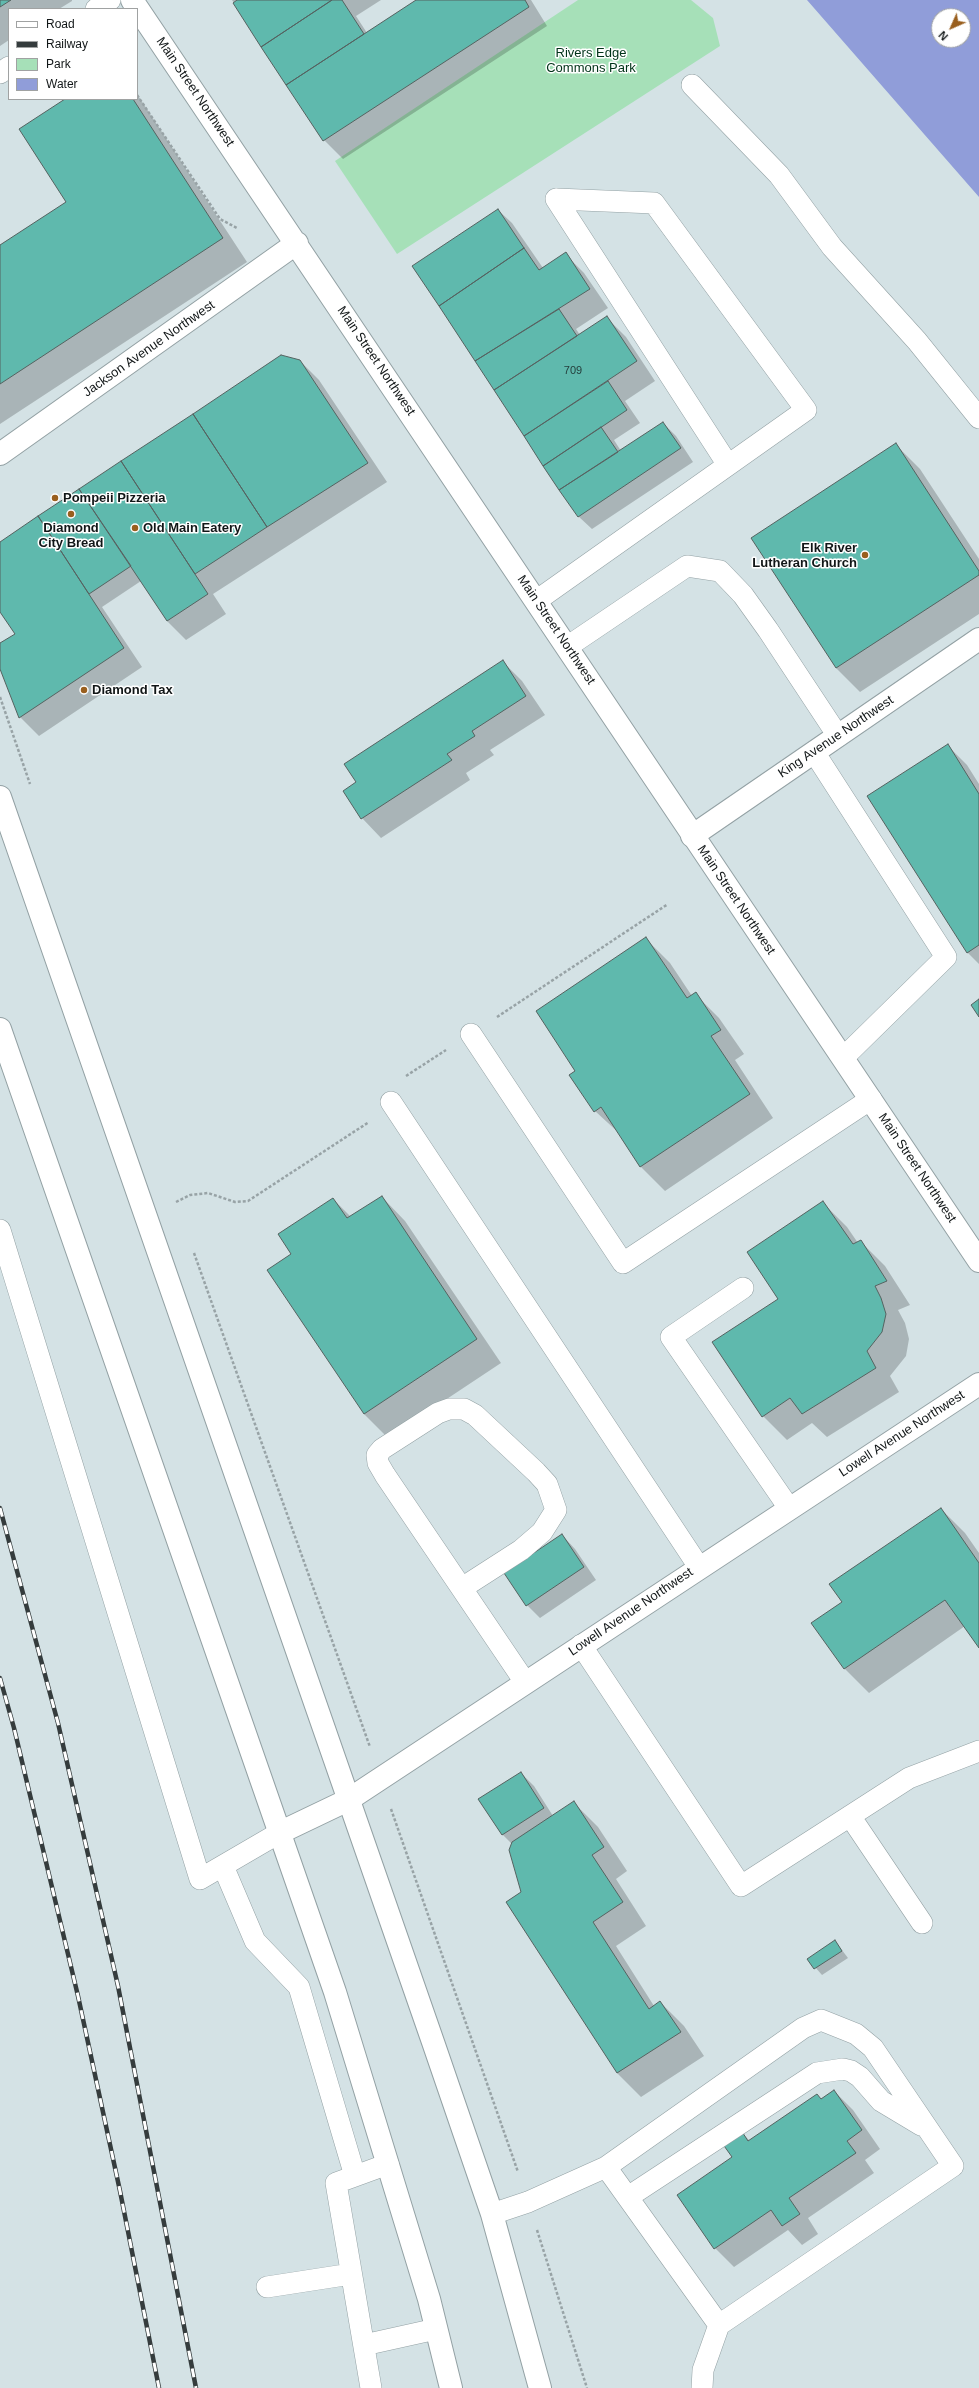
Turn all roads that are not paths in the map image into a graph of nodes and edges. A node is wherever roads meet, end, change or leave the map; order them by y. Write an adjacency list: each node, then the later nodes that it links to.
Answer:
1 (110, 0): 2 (lane)
2 (98, 8)
3 (138, 9): 5 (main road, Main Street Northwest)
4 (692, 85): 6 (lane)
5 (297, 243): 7 (main road, Jackson Avenue Northwest); 9 (main road, Main Street Northwest)
6 (979, 418)
7 (0, 454)
8 (728, 465): 8 (lane); 9 (lane)
9 (536, 601): 11 (main road, Main Street Northwest)
10 (979, 639): 12 (main road, King Avenue Northwest)
11 (567, 647): 12 (lane); 15 (main road, Main Street Northwest)
12 (838, 736): 13 (main road, King Avenue Northwest)
13 (814, 752): 15 (main road, King Avenue Northwest); 18 (lane)
14 (0, 797): 31 (main road)
15 (692, 836): 18 (main road, Main Street Northwest)
16 (0, 1029): 33 (main road)
17 (471, 1034): 19 (lane)
18 (843, 1058): 19 (main road, Main Street Northwest)
19 (871, 1099): 22 (main road, Main Street Northwest)
20 (391, 1102): 26 (lane)
21 (0, 1230): 34 (lane)
22 (979, 1260)
23 (744, 1288): 25 (lane)
24 (979, 1384): 25 (main road, Lowell Avenue Northwest)
25 (789, 1508): 26 (main road, Lowell Avenue Northwest)
26 (699, 1567): 28 (main road, Lowell Avenue Northwest)
27 (462, 1588): 27 (lane); 29 (lane)
28 (582, 1645): 29 (main road, Lowell Avenue Northwest); 32 (lane)
29 (525, 1682): 31 (main road, Lowell Avenue Northwest)
30 (979, 1751): 32 (lane)
31 (348, 1800): 33 (main road, Lowell Avenue Northwest); 41 (main road)
32 (850, 1816): 35 (lane)
33 (279, 1833): 34 (lane); 37 (main road)
34 (223, 1866): 39 (lane)
35 (922, 1924)
36 (928, 2130): 38 (lane); 40 (lane); 44 (lane)
37 (388, 2164): 39 (lane); 45 (main road)
38 (606, 2167): 40 (lane); 41 (lane)
39 (355, 2176): 42 (lane)
40 (628, 2197): 44 (lane)
41 (492, 2214): 49 (main road)
42 (351, 2274): 43 (lane); 46 (lane)
43 (267, 2287)
44 (720, 2325): 50 (lane)
45 (436, 2329): 46 (lane); 48 (main road)
46 (364, 2345): 47 (lane)
47 (371, 2388)
48 (451, 2388)
49 (540, 2388)
50 (702, 2388)

